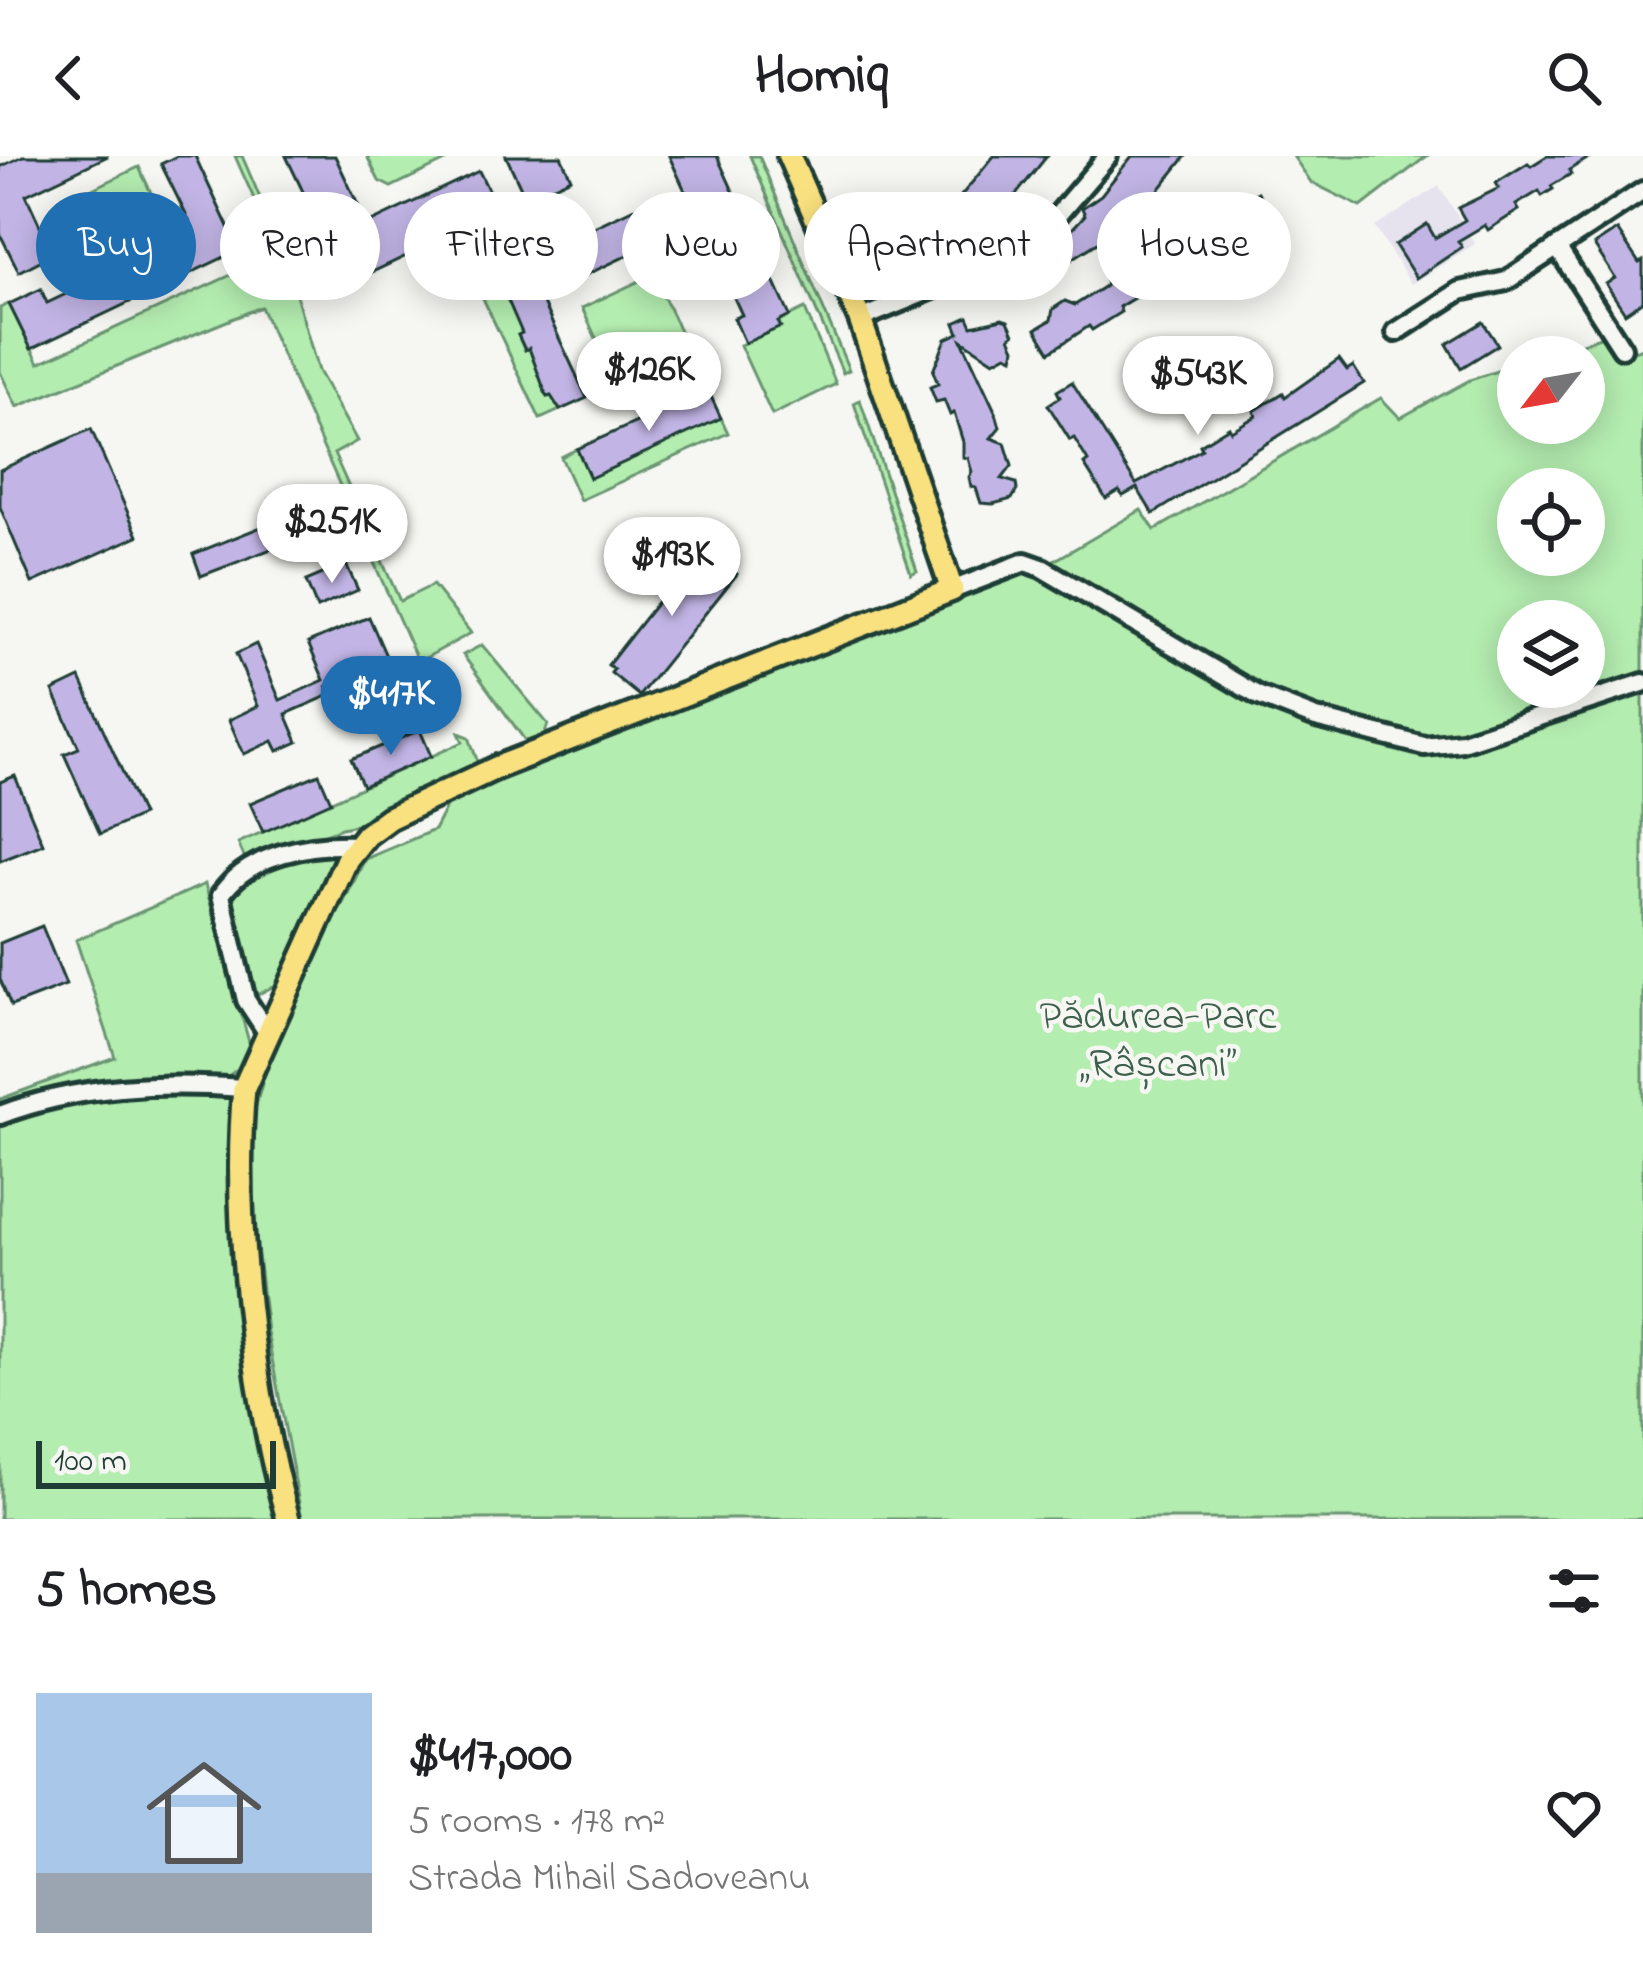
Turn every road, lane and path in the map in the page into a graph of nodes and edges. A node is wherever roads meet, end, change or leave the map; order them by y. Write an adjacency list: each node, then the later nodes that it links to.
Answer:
1 (789, 156): 5 (main road)
2 (1108, 156): 5 (street)
3 (1643, 191): 4 (street)
4 (1557, 247): 6 (street); 7 (street)
5 (860, 319): 8 (main road)
6 (1396, 332)
7 (1622, 349)
8 (952, 590): 9 (street); 10 (main road)
9 (1643, 683)
10 (358, 845): 11 (main road); 11 (street)
11 (267, 1032): 12 (main road)
12 (244, 1088): 13 (street); 14 (main road)
13 (0, 1115)
14 (287, 1519)

